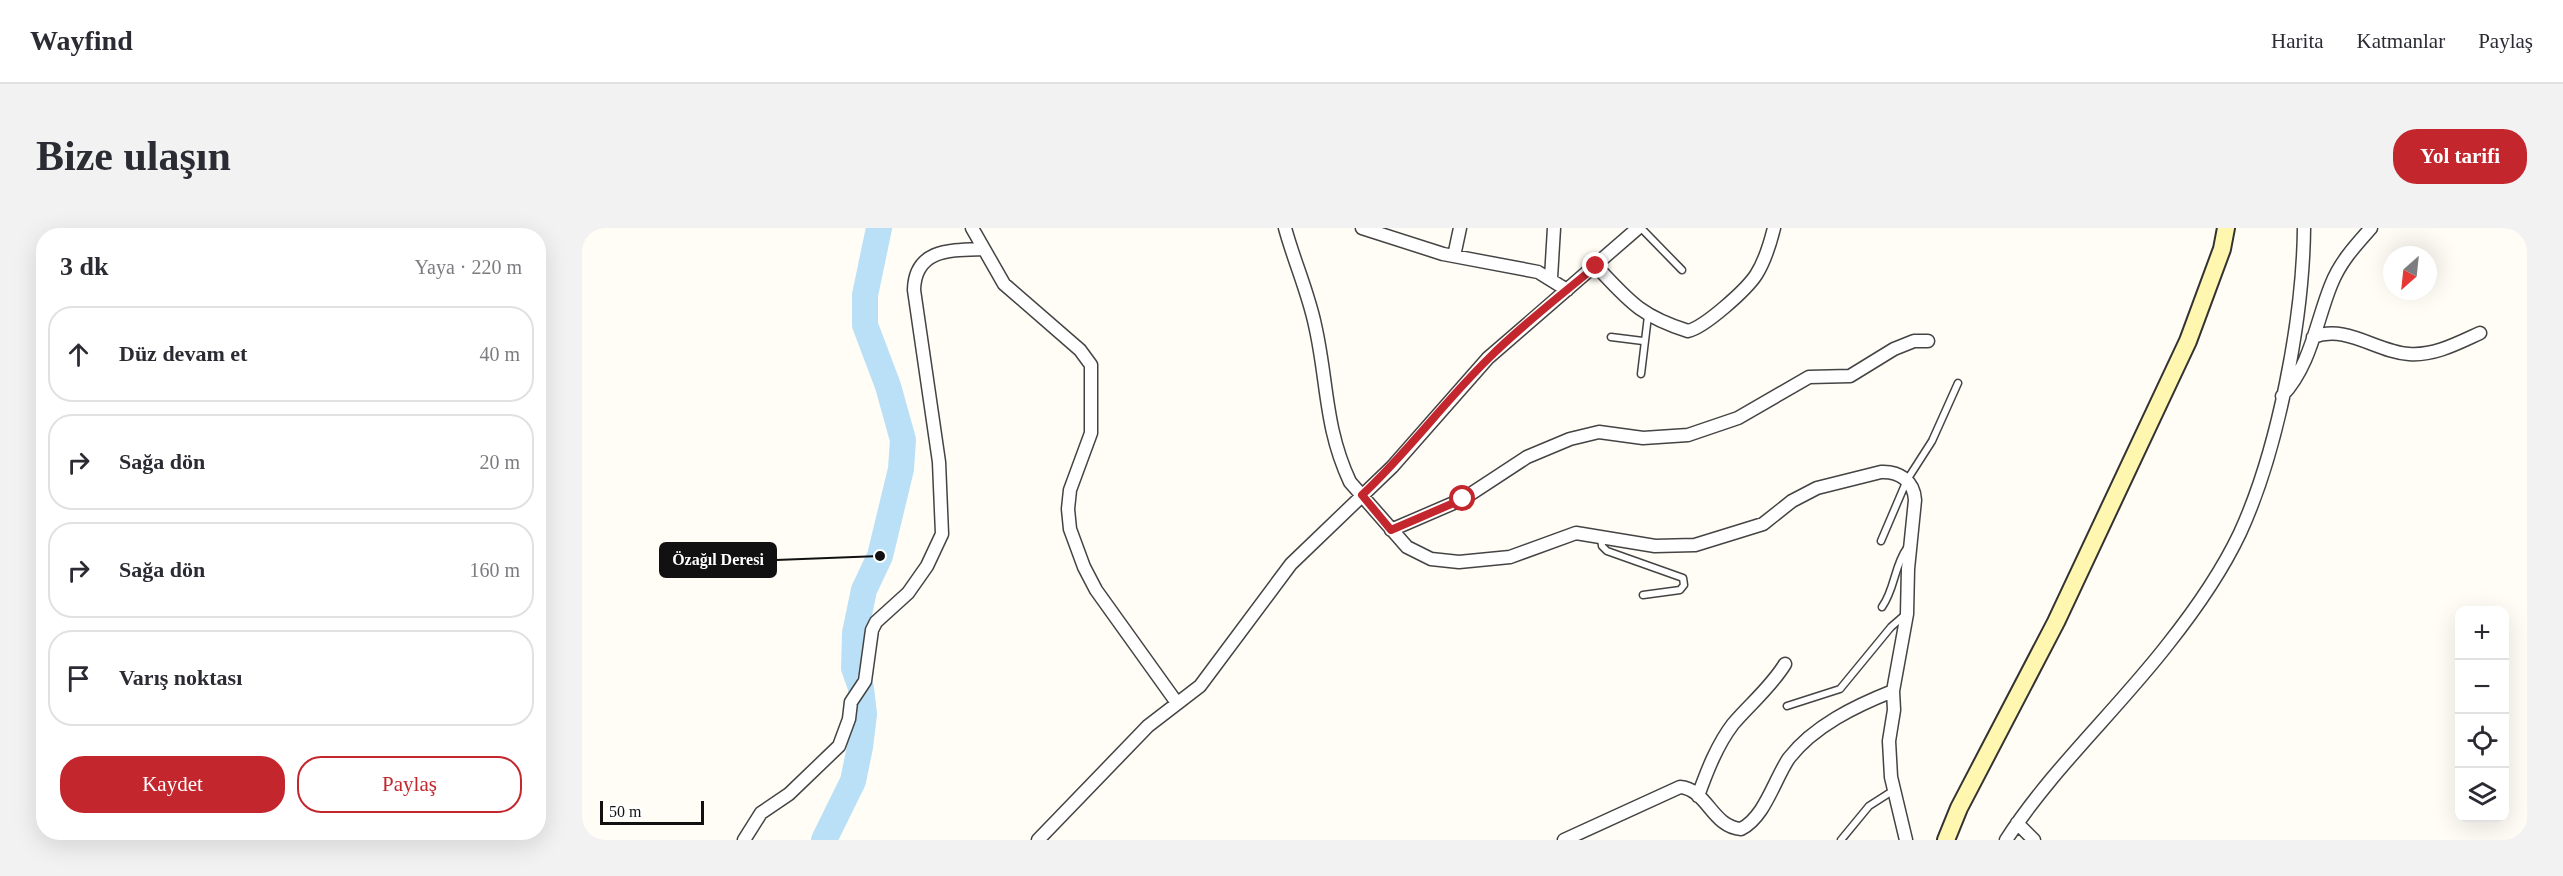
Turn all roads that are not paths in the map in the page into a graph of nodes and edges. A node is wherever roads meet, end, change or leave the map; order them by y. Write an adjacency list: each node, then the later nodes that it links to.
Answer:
1 (972, 228): 11 (street)
2 (1285, 228): 27 (street)
3 (1362, 228): 12 (street)
4 (1460, 228): 12 (street)
5 (1554, 228): 15 (street)
6 (1639, 228): 13 (street); 14 (lane)
7 (1774, 228): 17 (street)
8 (2226, 228): 47 (street)
9 (2304, 228): 25 (street)
10 (2371, 228): 20 (street)
11 (982, 249): 37 (street); 42 (street)
12 (1454, 256): 15 (street)
13 (1596, 266): 16 (street); 17 (street)
14 (1682, 270)
15 (1551, 278): 16 (street)
16 (1567, 290): 27 (street)
17 (1648, 316): 21 (lane)
18 (2480, 333): 20 (street)
19 (1611, 337): 21 (lane)
20 (2313, 337): 25 (street)
21 (1643, 341): 23 (lane)
22 (1928, 341): 28 (street)
23 (1641, 374)
24 (1958, 383): 26 (lane)
25 (2282, 397): 41 (street)
26 (1907, 480): 29 (street); 30 (lane); 31 (street)
27 (1362, 495): 28 (street); 37 (street)
28 (1391, 530): 29 (street)
29 (1601, 536): 32 (lane)
30 (1881, 541)
31 (1910, 544): 33 (lane); 34 (street)
32 (1643, 595)
33 (1882, 607)
34 (1907, 614): 36 (street); 38 (lane)
35 (1785, 664): 40 (street)
36 (1893, 691): 39 (street); 40 (street)
37 (1177, 703): 43 (street)
38 (1787, 706)
39 (1894, 790): 45 (lane); 46 (street)
40 (1698, 796): 44 (street)
41 (2017, 823): 48 (street); 49 (street)
42 (744, 840)
43 (1038, 840)
44 (1564, 840)
45 (1841, 840)
46 (1906, 840)
47 (1946, 840)
48 (2006, 840)
49 (2034, 840)

